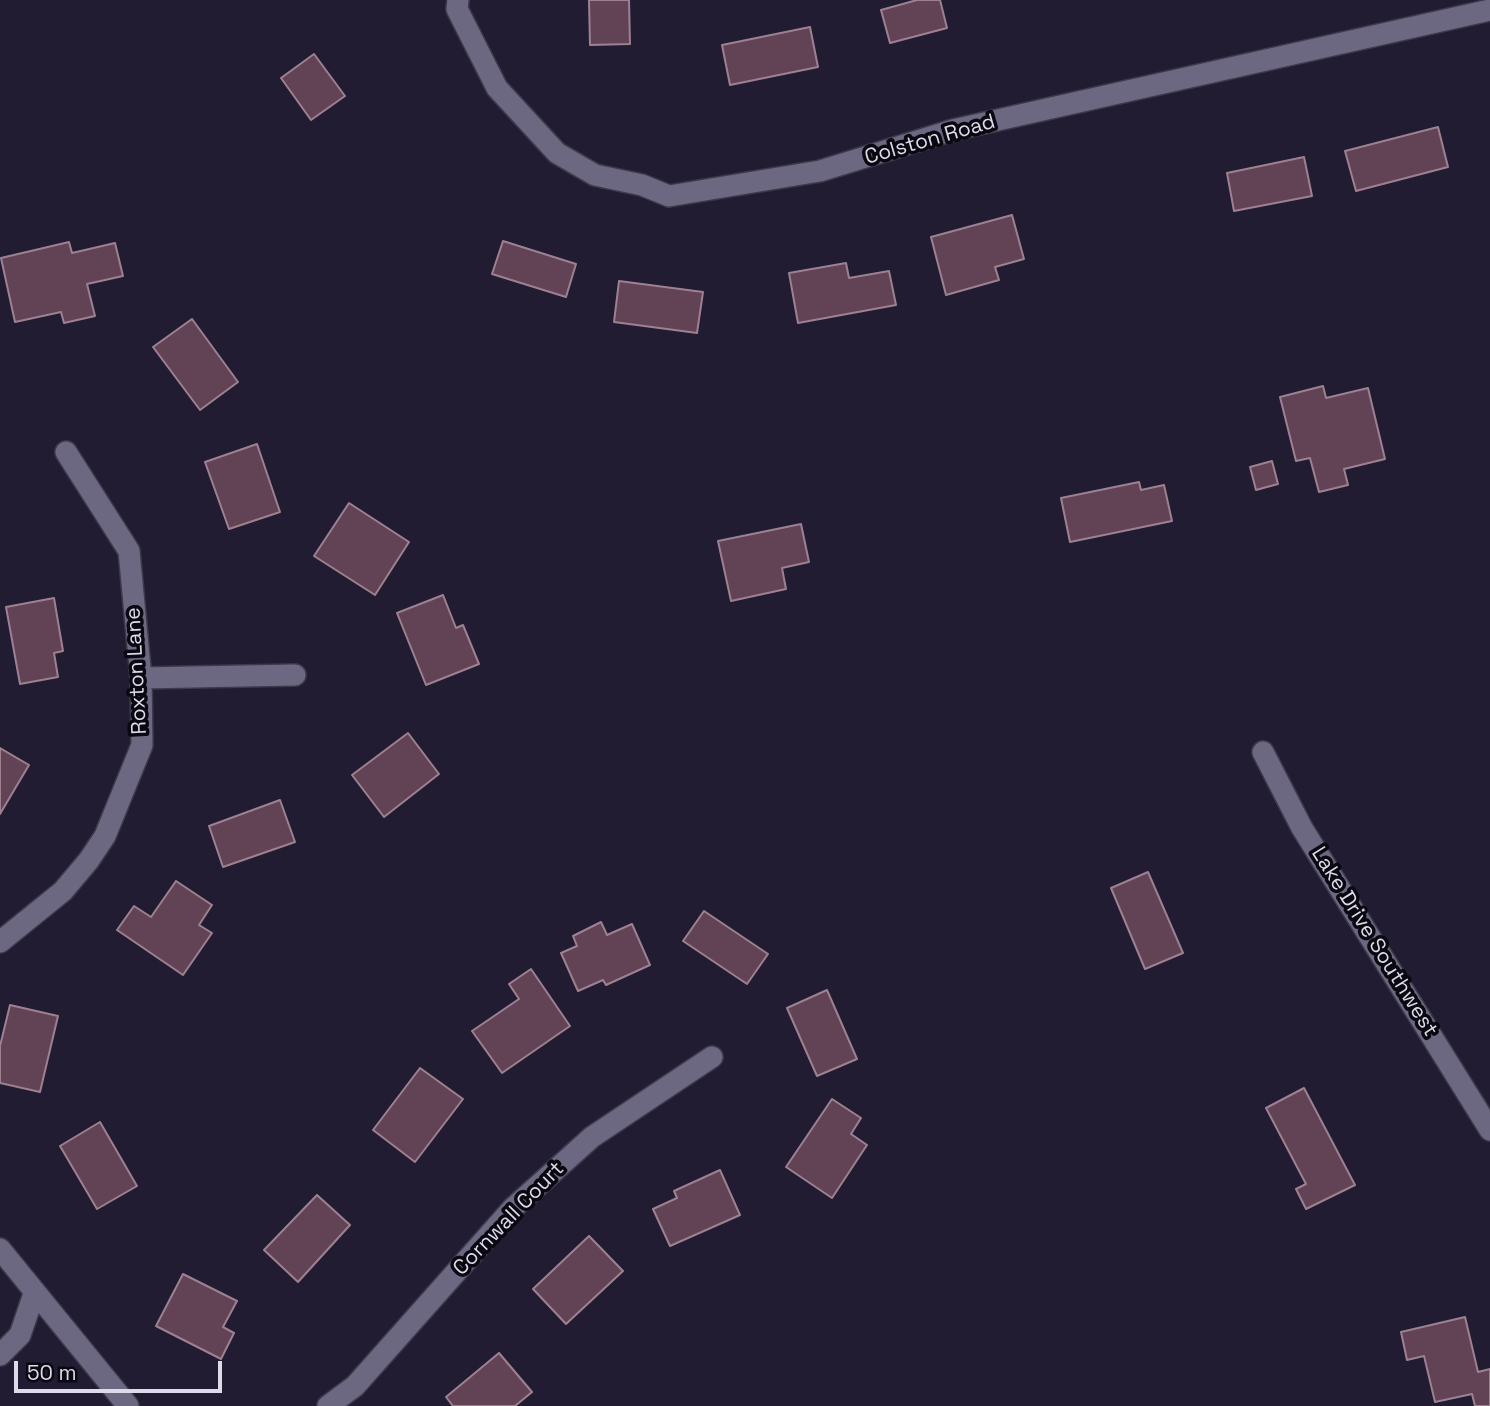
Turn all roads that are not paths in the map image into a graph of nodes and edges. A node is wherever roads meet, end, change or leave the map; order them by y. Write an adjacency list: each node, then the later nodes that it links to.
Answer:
1 (458, 0): 2 (street, Colston Road)
2 (1490, 10)
3 (66, 452): 5 (street, Roxton Lane)
4 (295, 675): 5 (street)
5 (142, 678): 7 (street, Roxton Lane)
6 (1263, 752): 9 (street, Lake Drive Southwest)
7 (0, 942)
8 (712, 1057): 14 (street, Cornwall Court)
9 (1490, 1130)
10 (0, 1249): 11 (street)
11 (34, 1294): 12 (street); 13 (street)
12 (0, 1355)
13 (128, 1406)
14 (328, 1406)

